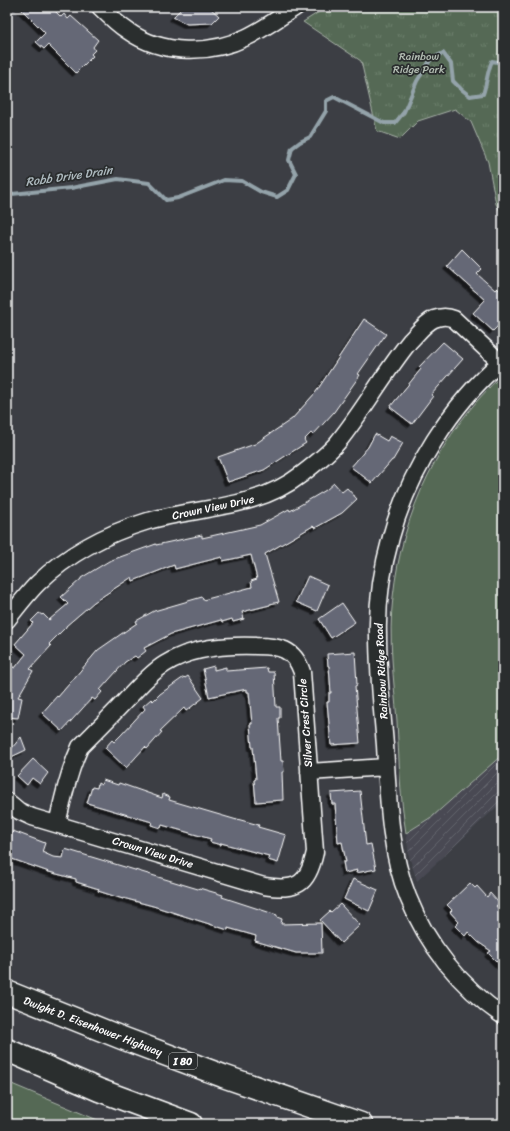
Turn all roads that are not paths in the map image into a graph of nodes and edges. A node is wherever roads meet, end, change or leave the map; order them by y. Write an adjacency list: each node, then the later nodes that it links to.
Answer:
1 (100, 7): 2 (street)
2 (296, 7)
3 (502, 361): 4 (street, Crown View Drive); 5 (street, Rainbow Ridge Road)
4 (7, 620)
5 (386, 767): 6 (street); 11 (street, Rainbow Ridge Road)
6 (309, 772): 8 (street, Silver Crest Circle); 9 (street, Silver Crest Circle)
7 (7, 801): 8 (street, Crown View Drive)
8 (57, 824): 9 (street, Crown View Drive)
9 (302, 881)
10 (7, 992): 14 (highway, Dwight D. Eisenhower Highway / I 80)
11 (503, 1016)
12 (7, 1050): 13 (highway)
13 (190, 1124)
14 (361, 1124)

